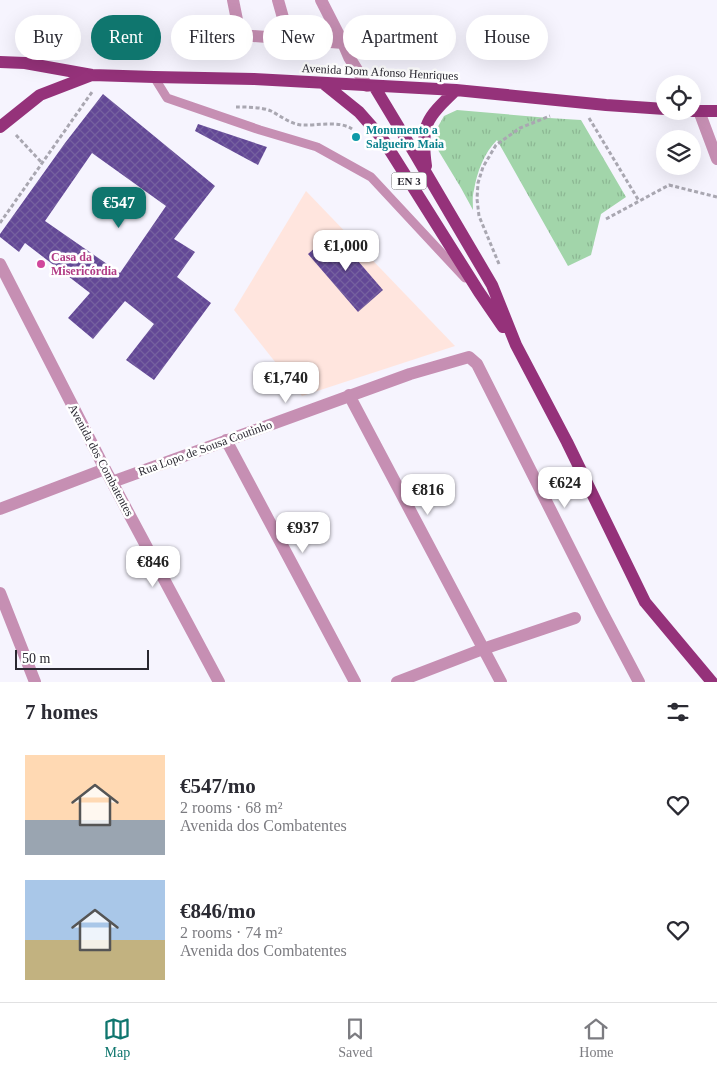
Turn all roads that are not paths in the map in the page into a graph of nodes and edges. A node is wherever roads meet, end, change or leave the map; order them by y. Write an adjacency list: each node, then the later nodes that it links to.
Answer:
1 (233, 0): 5 (street)
2 (278, 0): 4 (street)
3 (321, 0): 7 (street)
4 (282, 15)
5 (263, 36)
6 (333, 41): 7 (street)
7 (343, 42)
8 (351, 60): 13 (street)
9 (0, 62): 10 (main road, Avenida Dom Afonso Henriques)
10 (92, 75): 11 (main road, Avenida Dom Afonso Henriques); 19 (main road, Avenida Dom Afonso Henriques)
11 (154, 77): 12 (main road, Avenida Dom Afonso Henriques); 23 (lane)
12 (323, 83): 13 (main road, Avenida Dom Afonso Henriques); 23 (main road, EN 3)
13 (371, 86): 14 (main road, Avenida Dom Afonso Henriques); 21 (main road, EN 3)
14 (456, 90): 15 (main road, Avenida Dom Afonso Henriques); 21 (main road)
15 (656, 108)
16 (701, 111): 17 (main road)
17 (717, 111)
18 (700, 120): 20 (street)
19 (0, 126)
20 (717, 159)
21 (427, 174): 24 (main road, EN 3)
22 (0, 264): 27 (street, Avenida dos Combatentes)
23 (479, 292): 24 (main road, EN 3)
24 (516, 345): 39 (main road, EN 3)
25 (349, 395): 26 (street, Rua Lopo de Sousa Coutinho); 32 (street); 38 (street, Rua Lopo de Sousa Coutinho)
26 (226, 440): 28 (street, Rua Lopo de Sousa Coutinho); 35 (street)
27 (105, 469): 28 (street, Avenida dos Combatentes); 29 (street)
28 (112, 482): 34 (street, Avenida dos Combatentes)
29 (0, 509)
30 (0, 593): 33 (street)
31 (575, 618): 32 (street)
32 (483, 649): 36 (street); 37 (street)
33 (34, 682)
34 (218, 682)
35 (355, 682)
36 (396, 682)
37 (501, 682)
38 (639, 682)
39 (712, 682)

